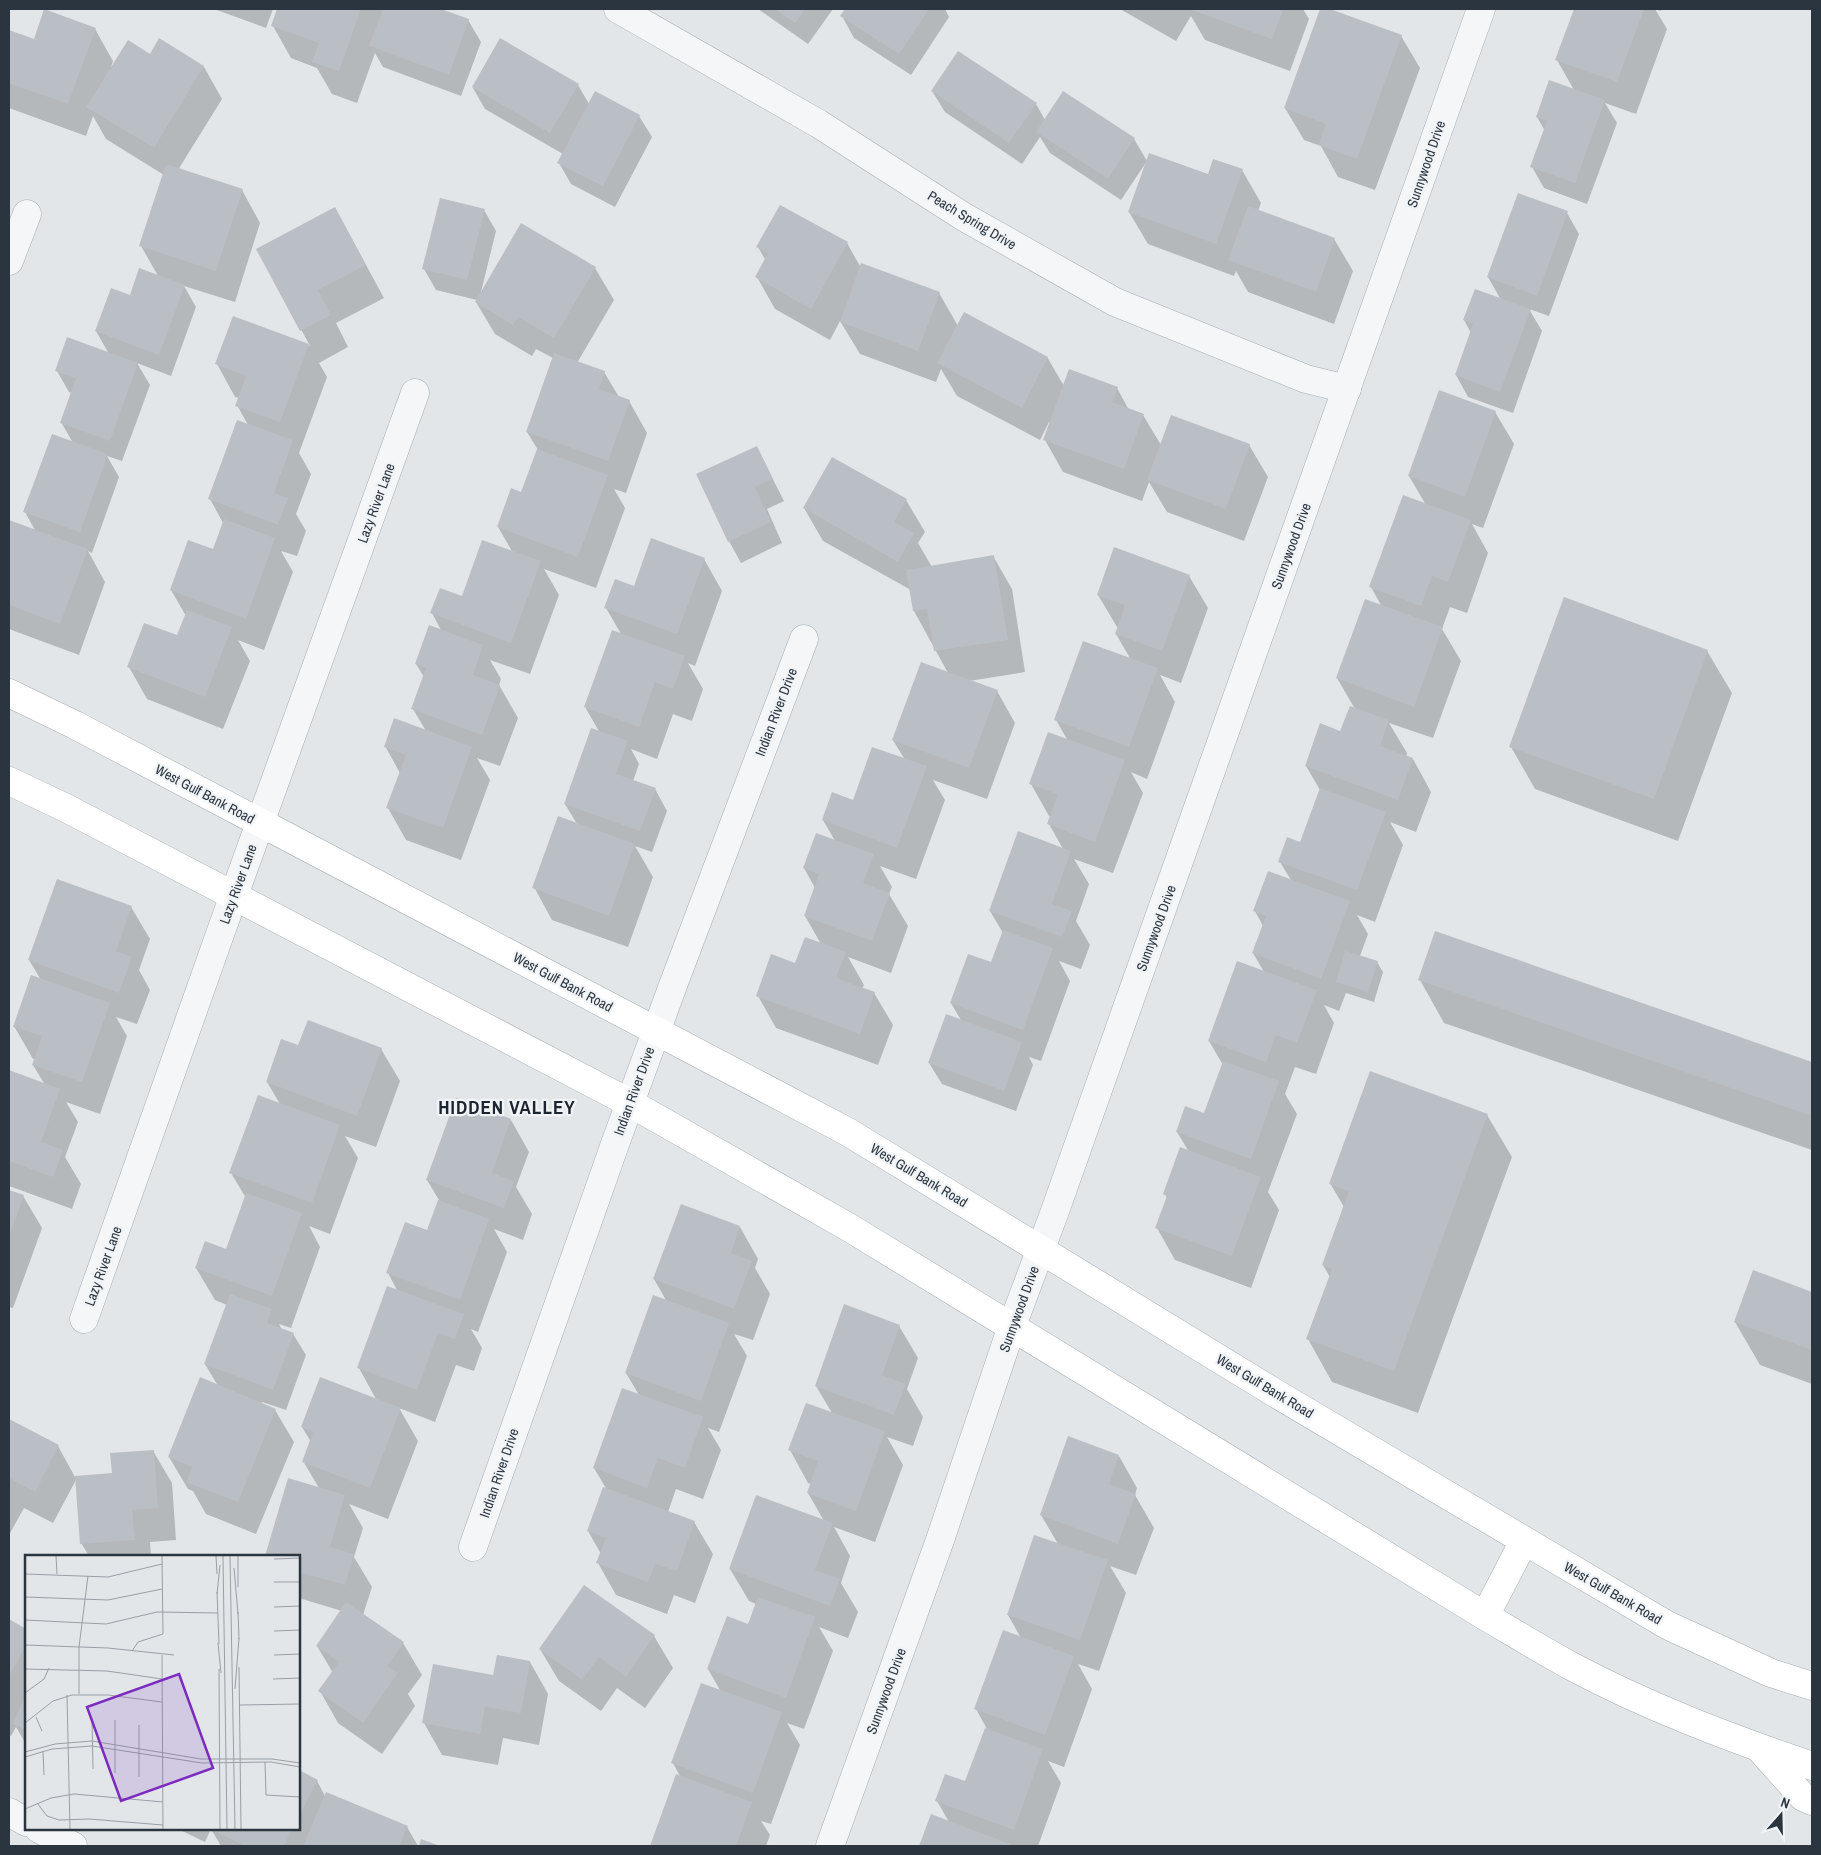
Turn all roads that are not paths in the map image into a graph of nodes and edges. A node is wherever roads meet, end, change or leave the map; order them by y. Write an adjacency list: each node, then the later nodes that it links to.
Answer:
1 (618, 9): 5 (street, Peach Spring Drive)
2 (1481, 9): 5 (street, Sunnywood Drive)
3 (27, 214): 4 (street)
4 (9, 261)
5 (1347, 389): 14 (street, Sunnywood Drive)
6 (415, 393): 10 (street, Lazy River Lane)
7 (804, 639): 12 (street, Indian River Drive)
8 (9, 693): 10 (main road, West Gulf Bank Road)
9 (9, 781): 11 (main road)
10 (260, 823): 11 (street, Lazy River Lane); 12 (main road, West Gulf Bank Road)
11 (234, 896): 13 (main road); 15 (street, Lazy River Lane)
12 (656, 1031): 13 (street, Indian River Drive); 14 (main road, West Gulf Bank Road)
13 (630, 1103): 16 (main road); 18 (street, Indian River Drive)
14 (1041, 1250): 16 (street, Sunnywood Drive); 17 (main road, West Gulf Bank Road)
15 (84, 1319)
16 (1012, 1326): 19 (main road); 28 (street, Sunnywood Drive)
17 (1524, 1541): 19 (main road); 20 (main road, West Gulf Bank Road)
18 (473, 1547)
19 (1485, 1616): 21 (main road)
20 (1812, 1686)
21 (1760, 1748): 22 (main road); 23 (main road)
22 (1812, 1766)
23 (1812, 1801)
24 (9, 1812): 25 (street)
25 (25, 1821)
26 (41, 1830): 27 (street)
27 (73, 1846)
28 (830, 1846)

